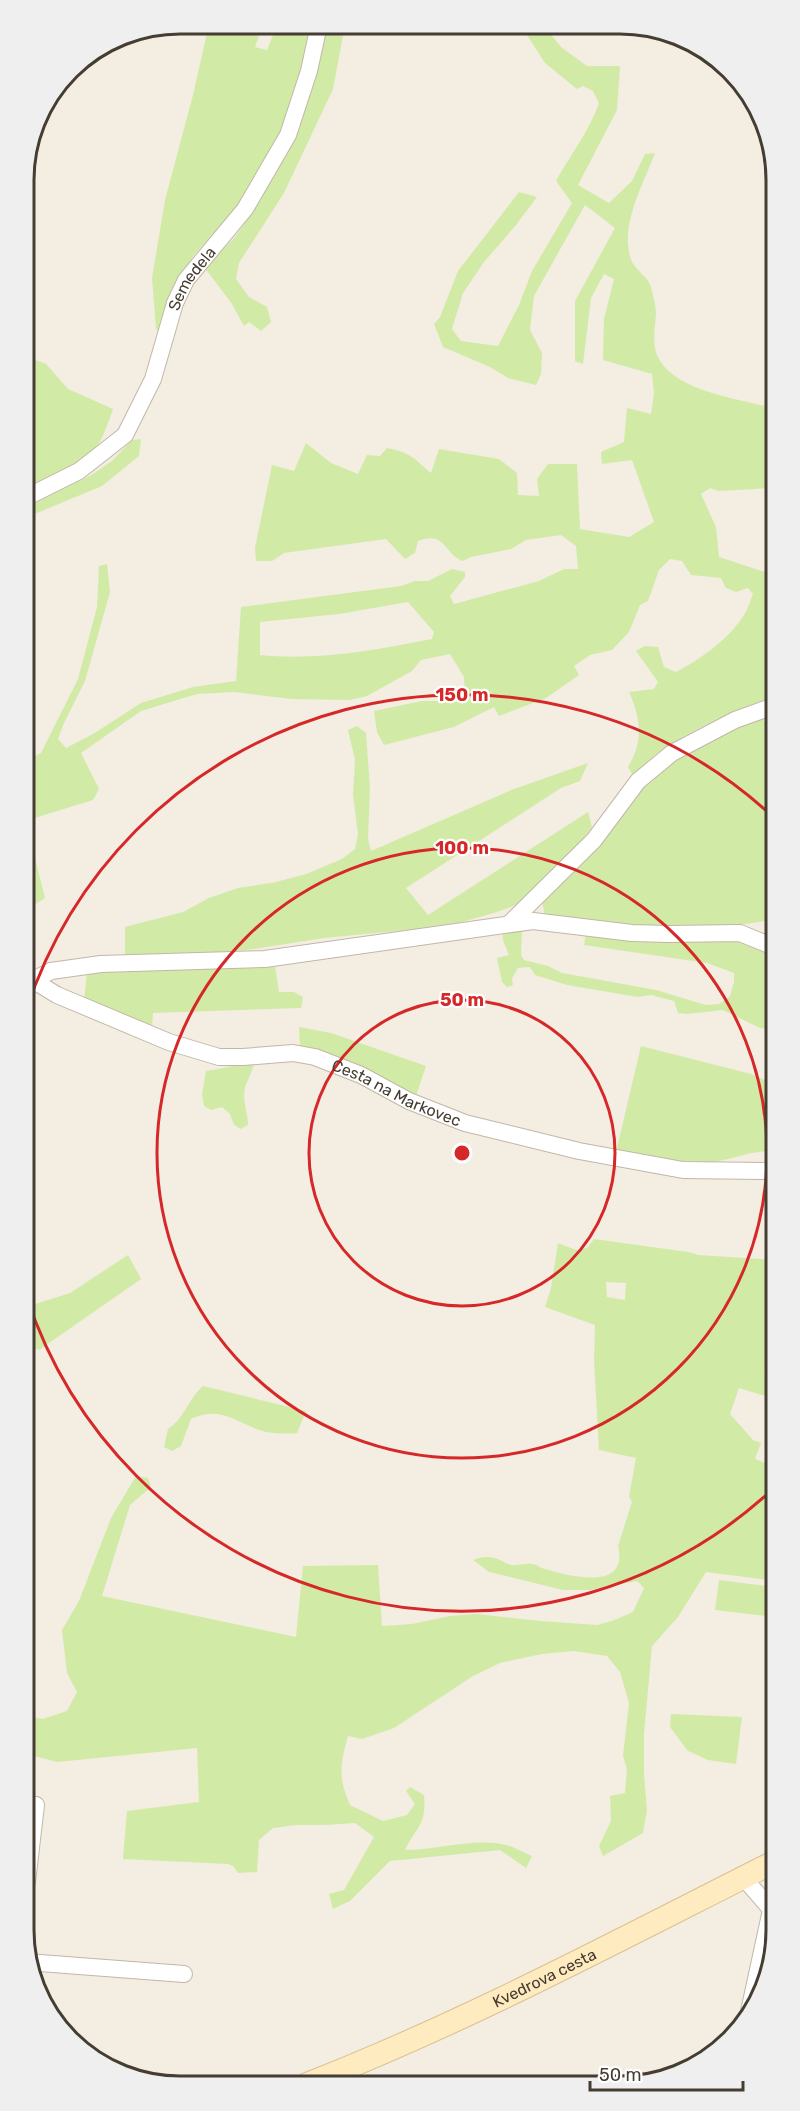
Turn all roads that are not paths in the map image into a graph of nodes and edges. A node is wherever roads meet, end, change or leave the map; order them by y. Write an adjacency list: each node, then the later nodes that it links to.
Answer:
1 (317, 34): 2 (street, Semedela)
2 (35, 495)
3 (766, 709): 4 (street)
4 (509, 924): 5 (street, Cesta na Markovec); 6 (street, Cesta na Markovec)
5 (766, 944)
6 (35, 977)
7 (35, 983): 8 (street, Cesta na Markovec)
8 (765, 1171)
9 (36, 1805): 10 (street)
10 (34, 1822)
11 (765, 1866): 12 (street, Kvedrova cesta)
12 (743, 1877): 13 (street); 18 (street, Kvedrova cesta)
13 (765, 1903)
14 (764, 1949): 17 (street)
15 (38, 1963): 16 (street)
16 (184, 1974)
17 (757, 1980)
18 (328, 2076)

